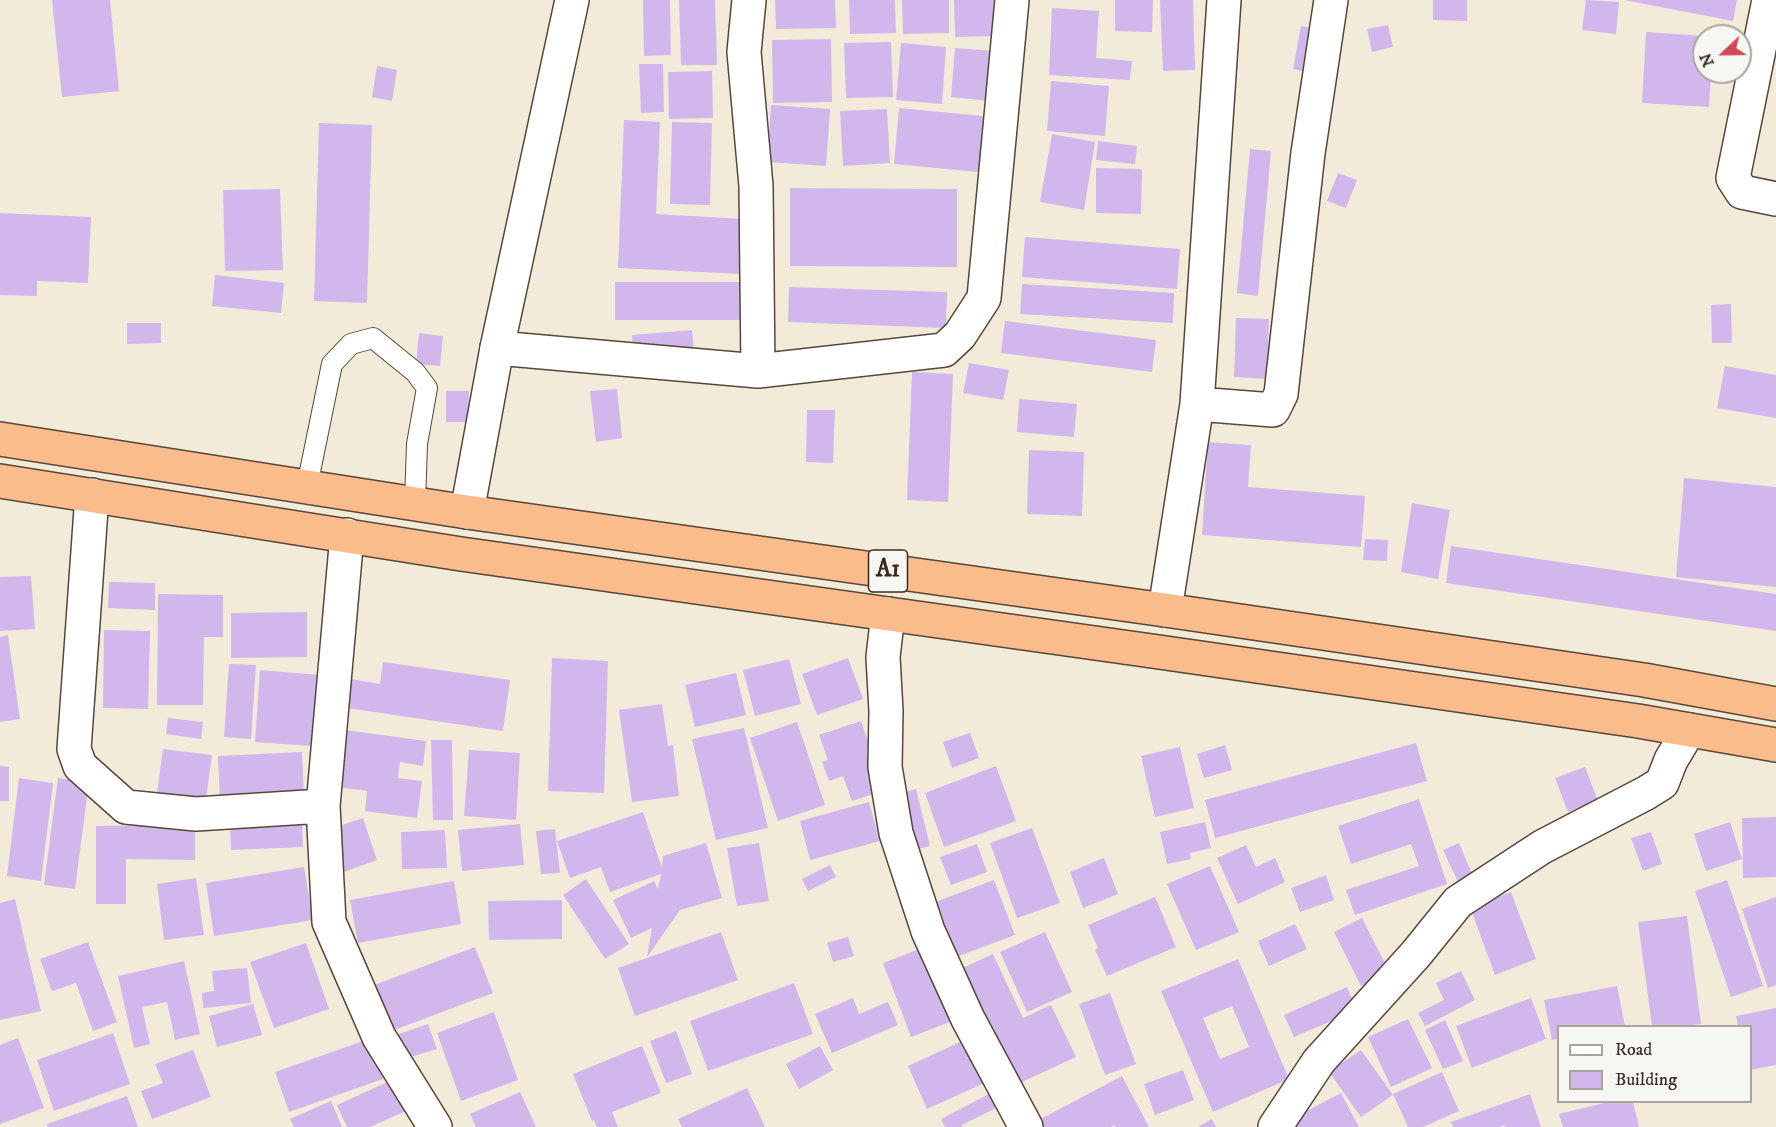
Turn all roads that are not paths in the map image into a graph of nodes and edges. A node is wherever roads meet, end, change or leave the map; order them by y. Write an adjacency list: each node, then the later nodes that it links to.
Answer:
1 (572, 0): 8 (street)
2 (749, 0): 9 (street)
3 (1012, 0): 9 (street)
4 (1224, 0): 10 (street)
5 (1331, 0): 10 (street)
6 (1769, 0): 7 (street)
7 (1776, 199)
8 (497, 348): 9 (street); 16 (street)
9 (758, 371)
10 (1197, 404): 18 (street)
11 (0, 439): 13 (highway, A1)
12 (0, 481): 14 (highway, A1)
13 (307, 486): 15 (highway, A1); 15 (lane)
14 (92, 495): 17 (highway, A1); 23 (street)
15 (415, 503): 16 (highway, A1)
16 (467, 512): 18 (highway, A1)
17 (347, 535): 19 (highway, A1); 23 (street)
18 (1165, 610): 20 (highway, A1)
19 (888, 614): 21 (highway, A1); 25 (street)
20 (1776, 704)
21 (1689, 730): 22 (highway, A1); 26 (street)
22 (1776, 745)
23 (322, 806): 24 (street)
24 (435, 1127)
25 (1026, 1127)
26 (1275, 1127)

